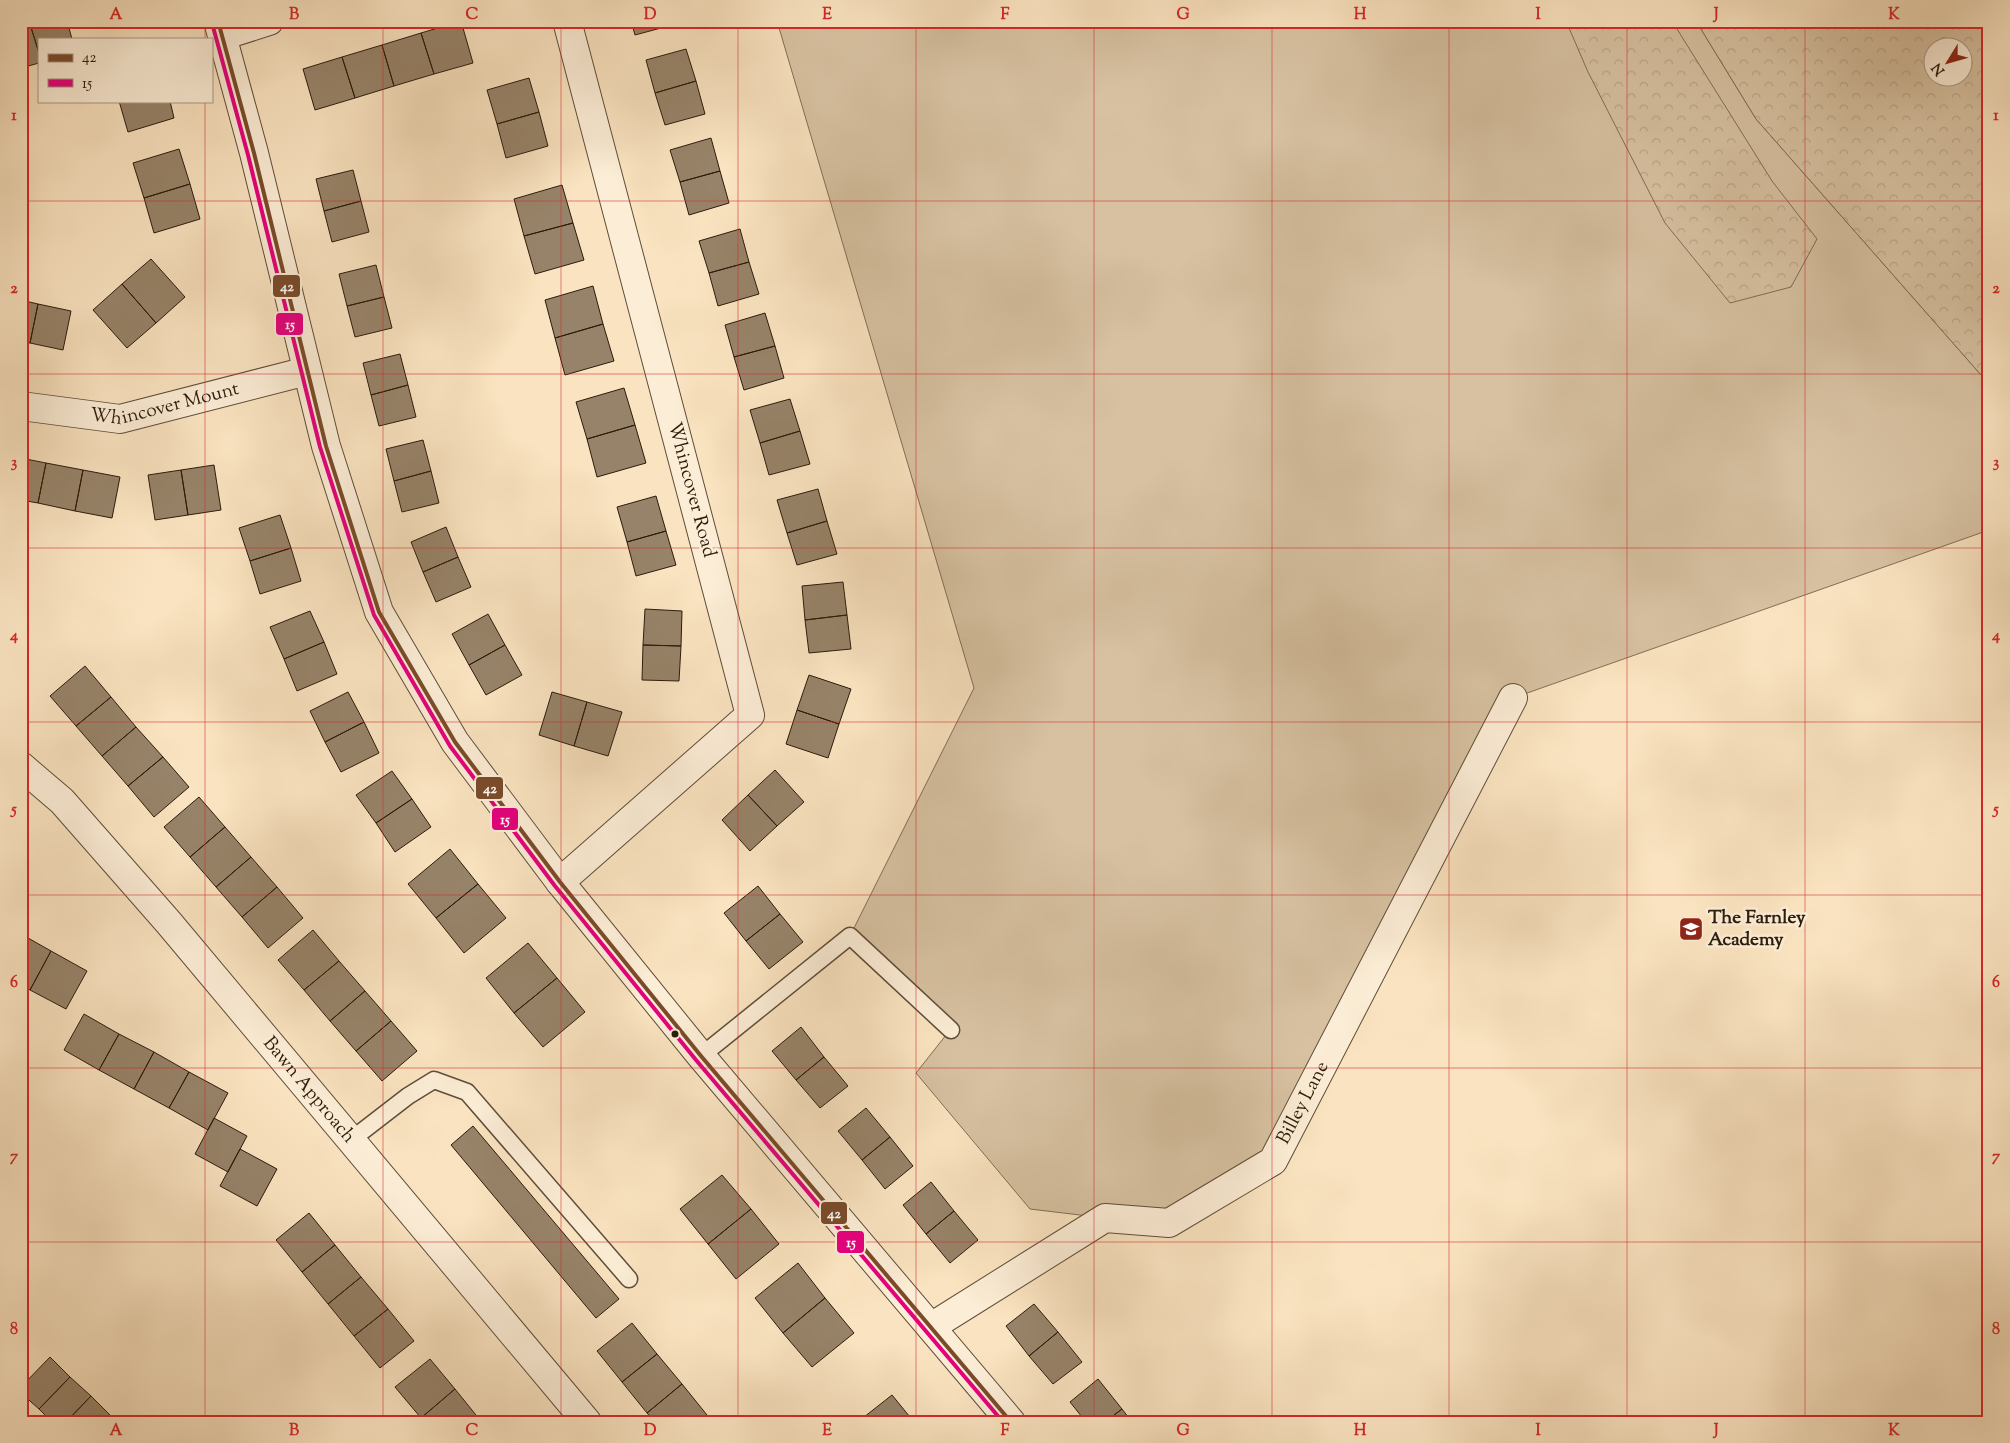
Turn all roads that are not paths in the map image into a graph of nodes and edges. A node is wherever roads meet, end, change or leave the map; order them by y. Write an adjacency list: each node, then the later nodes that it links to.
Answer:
1 (269, 21): 3 (street)
2 (567, 21): 8 (street, Whincover Road)
3 (220, 29): 4 (street)
4 (307, 371): 5 (street, Whincover Mount); 8 (street)
5 (21, 406)
6 (1513, 698): 13 (street, Billey Lane)
7 (21, 766): 11 (street, Bawn Approach)
8 (560, 882): 10 (street)
9 (950, 1030): 10 (lane)
10 (701, 1056): 13 (street)
11 (351, 1140): 12 (lane); 14 (street, Bawn Approach)
12 (629, 1279)
13 (930, 1327): 15 (street)
14 (587, 1422)
15 (1011, 1422)

